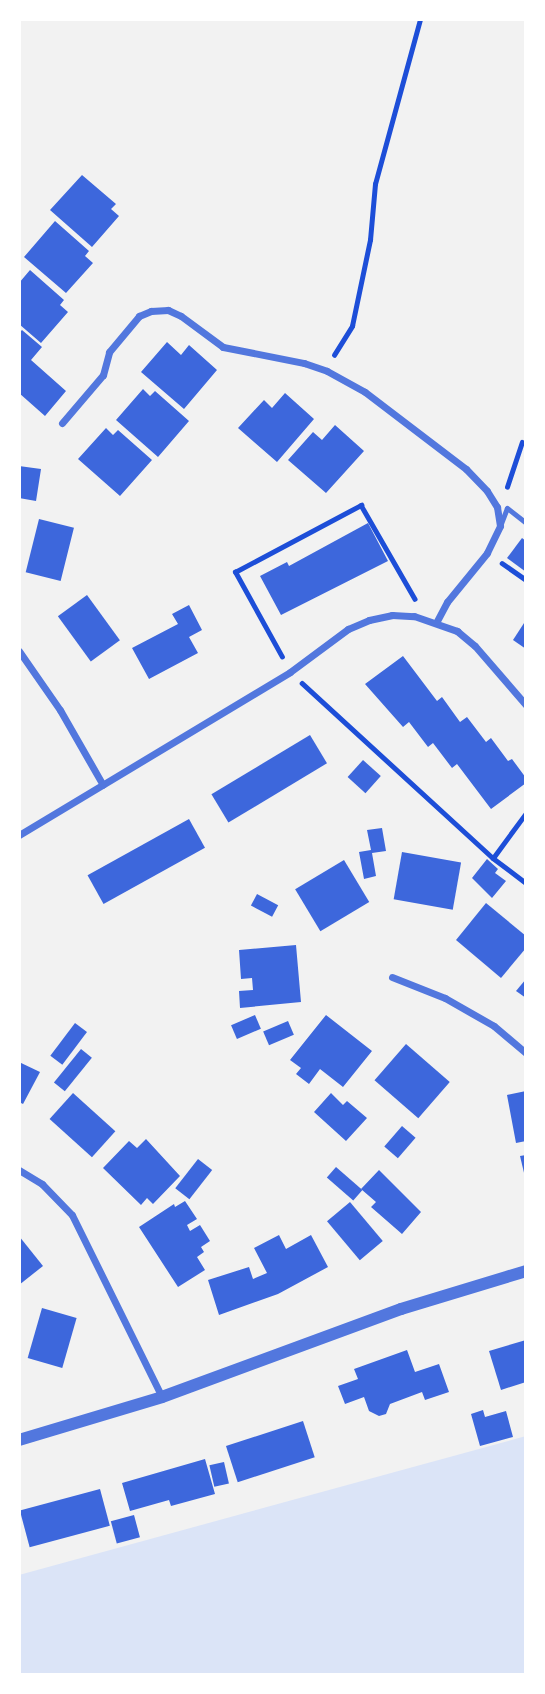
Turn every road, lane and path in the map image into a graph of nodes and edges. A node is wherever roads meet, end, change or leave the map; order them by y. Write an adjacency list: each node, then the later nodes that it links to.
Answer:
1 (420, 19): 2 (path)
2 (325, 370): 3 (street); 6 (street)
3 (62, 424)
4 (522, 442): 6 (path)
5 (526, 523): 6 (lane)
6 (500, 526): 7 (street)
7 (487, 553): 8 (path); 10 (street)
8 (526, 580)
9 (426, 618): 10 (street); 12 (street); 12 (path)
10 (437, 621): 13 (street)
11 (19, 651): 14 (street)
12 (290, 672): 14 (street); 17 (path)
13 (526, 705)
14 (103, 785): 16 (street)
15 (526, 813): 17 (path)
16 (19, 835)
17 (493, 858): 18 (path)
18 (526, 883)
19 (392, 977): 20 (street)
20 (526, 1053)
21 (19, 1170): 23 (street)
22 (526, 1271): 23 (street)
23 (162, 1397): 24 (street)
24 (19, 1440)

